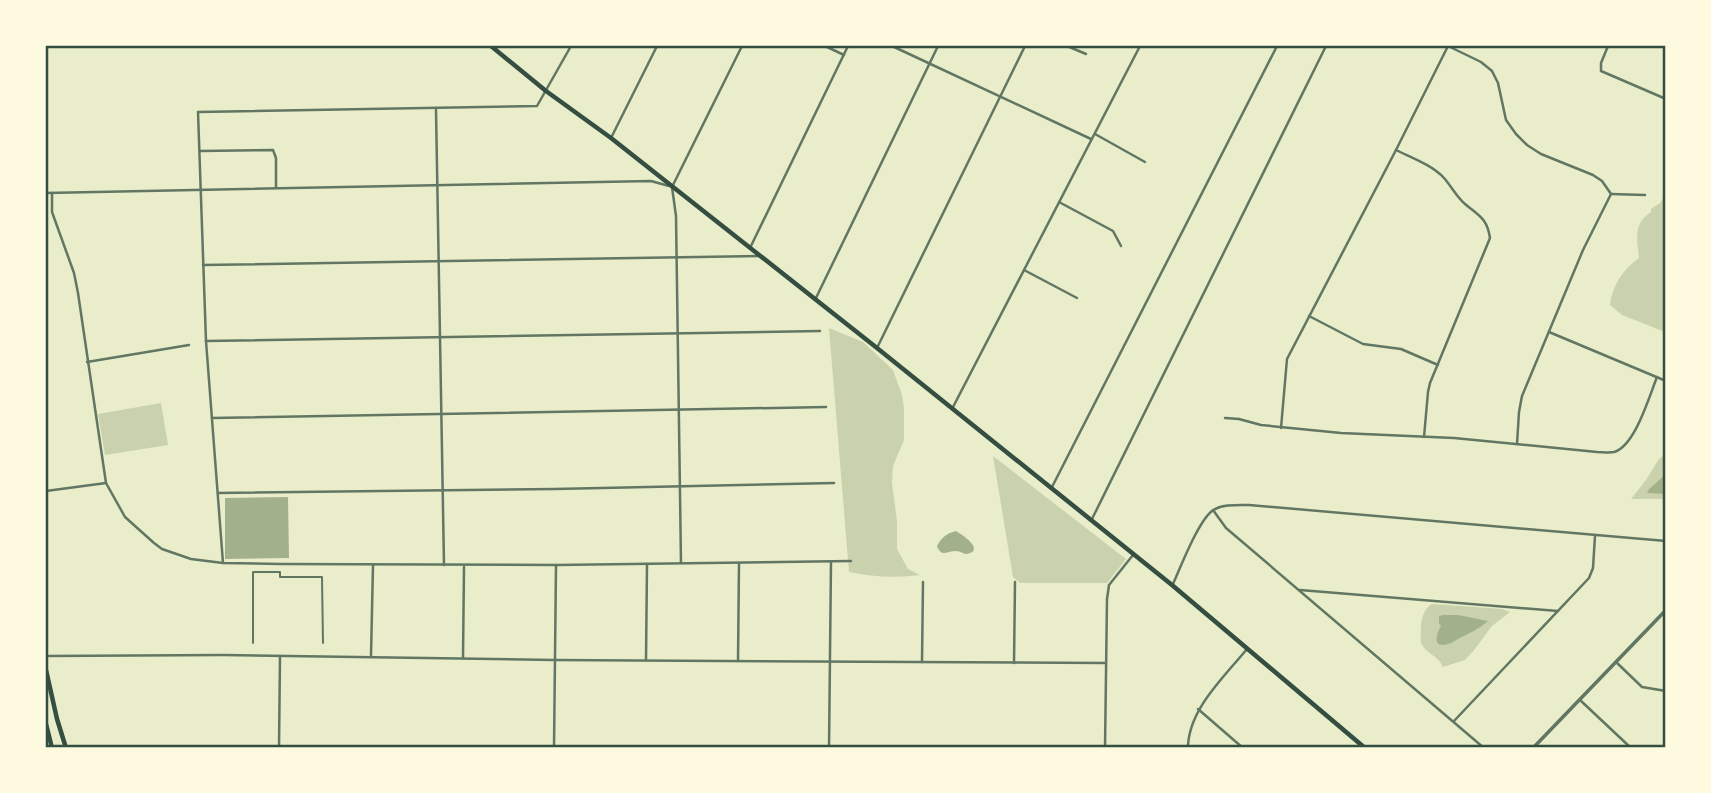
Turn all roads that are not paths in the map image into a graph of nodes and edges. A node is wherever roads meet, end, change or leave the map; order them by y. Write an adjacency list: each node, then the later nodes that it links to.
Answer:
1 (491, 46): 19 (main road)
2 (571, 46): 19 (street)
3 (657, 46): 24 (street)
4 (742, 46): 30 (street)
5 (825, 46): 17 (street)
6 (848, 46): 17 (street)
7 (892, 46): 18 (street)
8 (938, 46): 18 (street)
9 (1025, 46): 20 (street)
10 (1068, 46): 16 (street)
11 (1140, 46): 23 (street)
12 (1277, 46): 72 (street)
13 (1326, 46): 76 (street)
14 (1448, 46): 26 (street); 35 (street)
15 (1608, 46): 21 (street)
16 (1086, 54)
17 (844, 55): 39 (street)
18 (930, 63): 20 (street); 46 (street)
19 (546, 91): 22 (street); 24 (main road)
20 (999, 96): 25 (street); 54 (street)
21 (1665, 99)
22 (436, 108): 27 (street); 29 (street)
23 (1095, 134): 25 (street); 28 (street)
24 (611, 138): 30 (main road)
25 (1091, 139): 37 (street)
26 (1396, 150): 47 (street); 56 (street)
27 (200, 151): 31 (street); 32 (street)
28 (1146, 162)
29 (438, 185): 30 (street); 31 (street); 42 (street)
30 (673, 187): 39 (main road); 41 (street)
31 (276, 188): 32 (street)
32 (201, 190): 34 (street); 43 (street)
33 (46, 193): 34 (street)
34 (52, 193): 55 (street)
35 (1611, 194): 36 (street); 49 (street)
36 (1645, 195)
37 (1059, 202): 38 (street); 44 (street)
38 (1121, 246)
39 (750, 247): 40 (main road)
40 (760, 256): 41 (street); 46 (main road)
41 (677, 257): 42 (street); 50 (street)
42 (439, 261): 43 (street); 51 (street)
43 (203, 265): 52 (street)
44 (1024, 270): 45 (street); 60 (street)
45 (1077, 298)
46 (815, 300): 54 (main road)
47 (1309, 316): 56 (street); 65 (street)
48 (820, 331): 50 (street)
49 (1549, 332): 57 (street); 67 (street)
50 (677, 333): 51 (street); 61 (street)
51 (440, 338): 52 (street); 62 (street)
52 (206, 341): 63 (street)
53 (189, 345): 55 (street)
54 (877, 348): 60 (main road)
55 (87, 362): 68 (street)
56 (1438, 365): 66 (street)
57 (1657, 377): 58 (street); 67 (street)
58 (1665, 381)
59 (826, 407): 61 (street)
60 (952, 409): 72 (main road)
61 (679, 410): 62 (street); 70 (street)
62 (442, 413): 63 (street); 71 (street)
63 (212, 418): 74 (street)
64 (1225, 418): 65 (street)
65 (1280, 428): 66 (street)
66 (1424, 437): 67 (street)
67 (1517, 444)
68 (106, 483): 73 (street); 83 (street)
69 (834, 483): 70 (street)
70 (680, 486): 71 (street); 84 (street)
71 (443, 489): 74 (street); 87 (street)
72 (1051, 489): 76 (main road)
73 (46, 491)
74 (218, 493): 83 (street)
75 (1213, 510): 77 (street); 92 (street); 93 (street)
76 (1091, 521): 79 (main road)
77 (1595, 536): 78 (street); 94 (street)
78 (1665, 541)
79 (1133, 555): 92 (main road); 110 (street)
80 (831, 561): 81 (street); 82 (street); 106 (street)
81 (851, 561)
82 (739, 562): 84 (street); 105 (street)
83 (223, 563): 86 (street)
84 (681, 563): 85 (street)
85 (647, 564): 89 (street); 104 (street)
86 (373, 565): 87 (street); 101 (street)
87 (444, 565): 88 (street)
88 (464, 565): 89 (street); 102 (street)
89 (556, 565): 103 (street)
90 (923, 582): 107 (street)
91 (1015, 582): 109 (street)
92 (1172, 585): 98 (main road)
93 (1299, 590): 94 (street); 115 (street)
94 (1559, 611): 115 (street)
95 (1665, 611): 108 (street)
96 (253, 643): 97 (lane)
97 (323, 643)
98 (1247, 649): 114 (street); 128 (main road)
99 (280, 655): 100 (street); 101 (street); 121 (street)
100 (46, 656)
101 (371, 657): 102 (street)
102 (463, 658): 103 (street)
103 (554, 660): 104 (street); 123 (street)
104 (646, 660): 105 (street)
105 (738, 661): 106 (street)
106 (831, 662): 107 (street); 124 (street)
107 (922, 662): 109 (street)
108 (1616, 662): 112 (street); 113 (street)
109 (1014, 663): 110 (street)
110 (1106, 663): 125 (street)
111 (46, 670): 119 (main road)
112 (1665, 691)
113 (1580, 699): 117 (street); 130 (street)
114 (1198, 709): 126 (street); 127 (street)
115 (1454, 721): 129 (street)
116 (46, 724): 118 (main road)
117 (1624, 741): 131 (street); 132 (street)
118 (52, 747)
119 (66, 747)
120 (187, 747): 121 (street)
121 (279, 747): 122 (street)
122 (292, 747)
123 (554, 747)
124 (830, 747)
125 (1105, 747)
126 (1188, 747)
127 (1243, 747)
128 (1365, 747)
129 (1484, 747)
130 (1533, 747)
131 (1619, 747)
132 (1631, 747)

